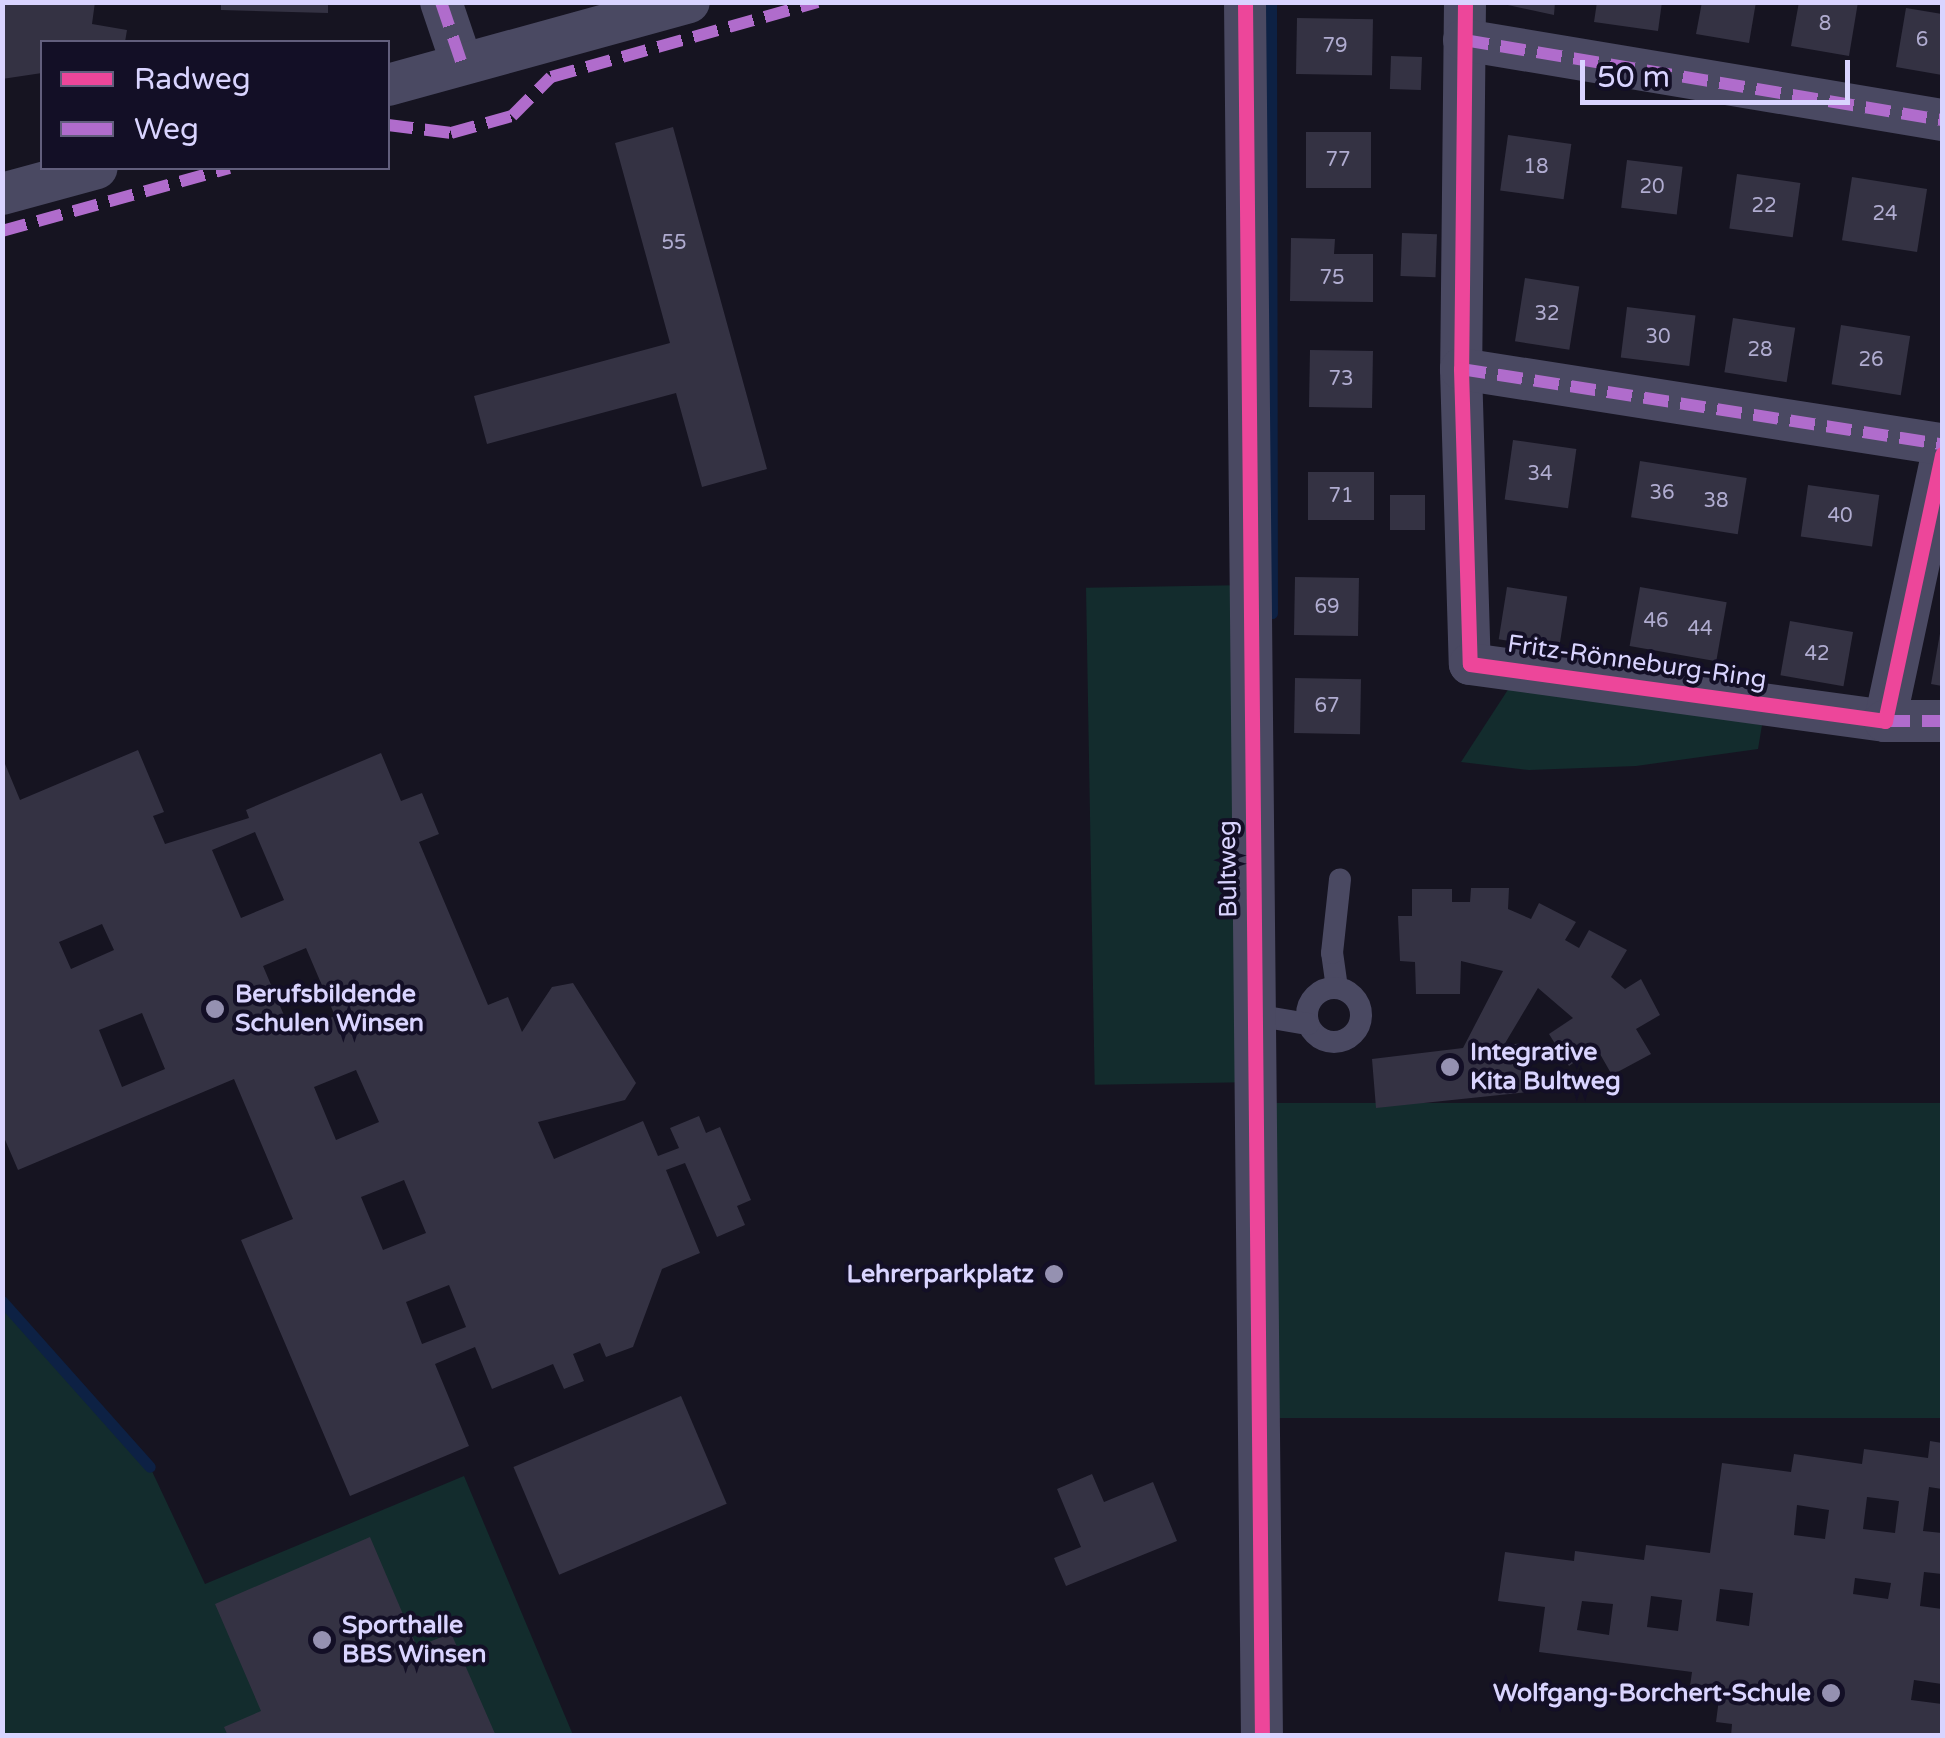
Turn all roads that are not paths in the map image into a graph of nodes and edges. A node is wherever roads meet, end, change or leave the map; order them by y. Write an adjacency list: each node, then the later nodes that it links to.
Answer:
1 (441, 2): 5 (street)
2 (689, 2): 5 (street)
3 (1244, 2): 17 (street, Bultweg)
4 (1465, 21): 7 (street, Fritz-Rönneburg-Ring); 10 (street, Fritz-Rönneburg-Ring)
5 (462, 64): 6 (street)
6 (390, 84)
7 (1942, 120)
8 (90, 170): 9 (street)
9 (2, 194)
10 (1462, 369): 11 (street); 13 (street, Fritz-Rönneburg-Ring)
11 (1942, 444)
12 (1942, 454): 13 (street)
13 (1885, 721): 14 (street, Fritz-Rönneburg-Ring)
14 (1942, 721)
15 (1340, 879): 16 (lane)
16 (1337, 988): 18 (lane); 18 (lane)
17 (1254, 1015): 18 (lane); 19 (street, Bultweg)
18 (1308, 1024)
19 (1262, 1736)

